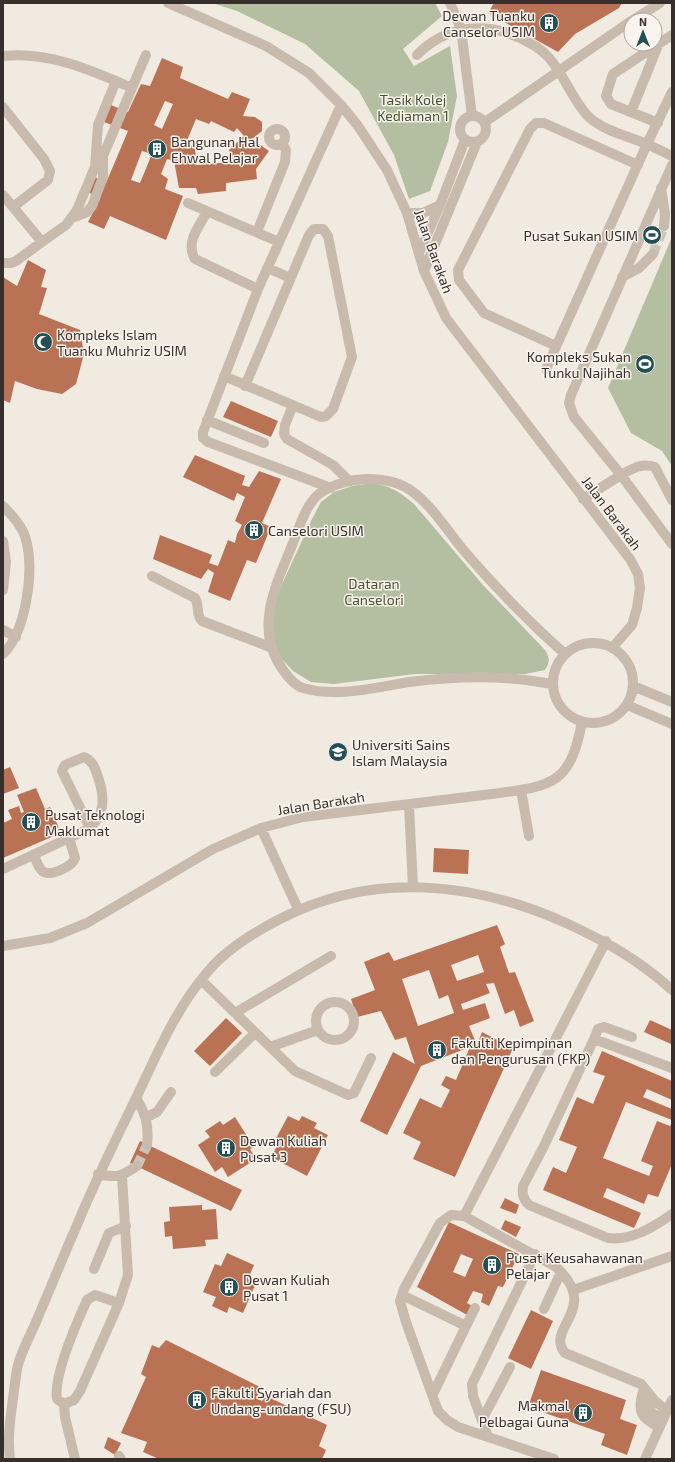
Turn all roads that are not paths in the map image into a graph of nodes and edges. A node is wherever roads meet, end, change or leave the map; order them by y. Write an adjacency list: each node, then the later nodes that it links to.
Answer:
1 (168, 3): 18 (street, Jalan Barakah)
2 (450, 3): 6 (street)
3 (660, 3): 4 (street)
4 (646, 12)
5 (623, 27): 14 (street)
6 (461, 29): 12 (street); 14 (street); 21 (street)
7 (672, 35): 8 (street)
8 (663, 41)
9 (645, 52): 20 (street)
10 (655, 52): 20 (street)
11 (146, 55): 16 (street)
12 (417, 55)
13 (3, 56): 15 (street)
14 (559, 70): 22 (street); 27 (street)
15 (116, 81): 16 (street); 38 (street)
16 (132, 88): 38 (street)
17 (672, 92): 23 (street)
18 (341, 104): 37 (street, Jalan Barakah); 42 (street)
19 (3, 107): 35 (street)
20 (631, 112): 23 (street)
21 (472, 116): 22 (street); 24 (street)
22 (485, 122): 25 (street)
23 (658, 123): 27 (street)
24 (465, 140): 25 (street); 34 (street)
25 (477, 142): 47 (street)
26 (282, 143): 40 (street)
27 (647, 144): 28 (street); 29 (street)
28 (672, 156)
29 (638, 165): 51 (street); 51 (street)
30 (672, 165): 31 (street)
31 (661, 188): 39 (street); 48 (street)
32 (3, 195): 35 (street)
33 (188, 204): 36 (street)
34 (440, 206): 37 (street); 43 (street)
35 (13, 207): 41 (street)
36 (207, 212): 40 (street); 50 (street)
37 (406, 213): 43 (street, Jalan Barakah)
38 (72, 218): 41 (street)
39 (664, 226)
40 (257, 232): 42 (street)
41 (42, 242): 45 (street)
42 (279, 242): 46 (street)
43 (419, 253): 47 (street, Jalan Barakah)
44 (653, 254): 48 (street)
45 (3, 263)
46 (268, 268): 49 (street); 50 (street)
47 (424, 271): 61 (street, Jalan Barakah)
48 (622, 277): 58 (street)
49 (290, 278): 54 (street); 55 (street)
50 (258, 289): 53 (street)
51 (556, 346): 52 (street)
52 (546, 369)
53 (224, 376): 54 (street); 56 (street)
54 (245, 386): 55 (street)
55 (293, 405): 59 (street)
56 (207, 420): 57 (street); 60 (street)
57 (264, 443)
58 (621, 475): 61 (street); 62 (street); 65 (street)
59 (349, 481): 60 (street); 73 (street)
60 (331, 488): 70 (street)
61 (583, 499): 71 (street, Jalan Barakah)
62 (672, 500)
63 (3, 506): 69 (street)
64 (3, 541): 67 (street)
65 (672, 544)
66 (152, 576): 70 (street)
67 (3, 590)
68 (3, 630): 69 (street)
69 (16, 637): 72 (street)
70 (270, 647): 74 (street)
71 (612, 648): 73 (street); 75 (street)
72 (3, 654)
73 (565, 654): 74 (street)
74 (552, 684): 78 (street)
75 (633, 686): 76 (street); 77 (street)
76 (672, 702)
77 (627, 705): 78 (street); 79 (street)
78 (582, 722): 80 (street, Jalan Barakah)
79 (672, 724)
80 (520, 790): 81 (street, Jalan Barakah); 84 (street)
81 (408, 805): 83 (street, Jalan Barakah); 88 (street)
82 (90, 828): 82 (street); 85 (street)
83 (261, 828): 89 (street); 91 (street, Jalan Barakah)
84 (529, 836)
85 (69, 838): 86 (street); 86 (street)
86 (34, 855): 87 (street)
87 (3, 869)
88 (413, 887): 89 (street); 90 (street)
89 (298, 909): 93 (street)
90 (606, 941): 94 (street); 112 (street)
91 (3, 946)
92 (331, 956): 95 (street)
93 (201, 980): 95 (street); 105 (street)
94 (672, 990)
95 (235, 1013): 97 (street)
96 (318, 1030): 100 (street)
97 (255, 1033): 100 (street); 103 (street)
98 (632, 1037): 99 (street)
99 (594, 1039): 102 (street); 111 (street)
100 (270, 1047): 101 (street)
101 (371, 1058)
102 (672, 1068)
103 (215, 1072)
104 (171, 1092): 106 (street)
105 (136, 1098): 106 (street); 109 (street)
106 (147, 1117): 107 (street)
107 (147, 1145)
108 (137, 1166): 110 (street)
109 (98, 1174): 110 (street); 131 (street)
110 (122, 1176): 113 (street)
111 (672, 1214)
112 (464, 1216): 114 (street); 119 (street)
113 (126, 1226): 116 (street); 120 (street)
114 (535, 1254): 117 (street); 130 (street)
115 (672, 1256): 118 (street)
116 (94, 1269)
117 (561, 1272): 118 (street); 122 (street)
118 (573, 1290): 125 (street)
119 (402, 1295): 123 (street); 126 (street)
120 (119, 1304): 128 (street); 128 (street)
121 (475, 1308): 123 (street)
122 (544, 1309)
123 (466, 1326): 126 (street)
124 (510, 1368): 130 (street)
125 (642, 1388): 129 (street); 129 (street)
126 (433, 1394): 132 (street)
127 (672, 1400): 129 (street)
128 (64, 1404): 134 (street)
129 (663, 1419): 136 (street)
130 (482, 1420): 132 (street)
131 (6, 1433): 133 (street)
132 (488, 1437): 135 (street)
133 (10, 1459)
134 (75, 1459)
135 (554, 1459)
136 (645, 1459)

